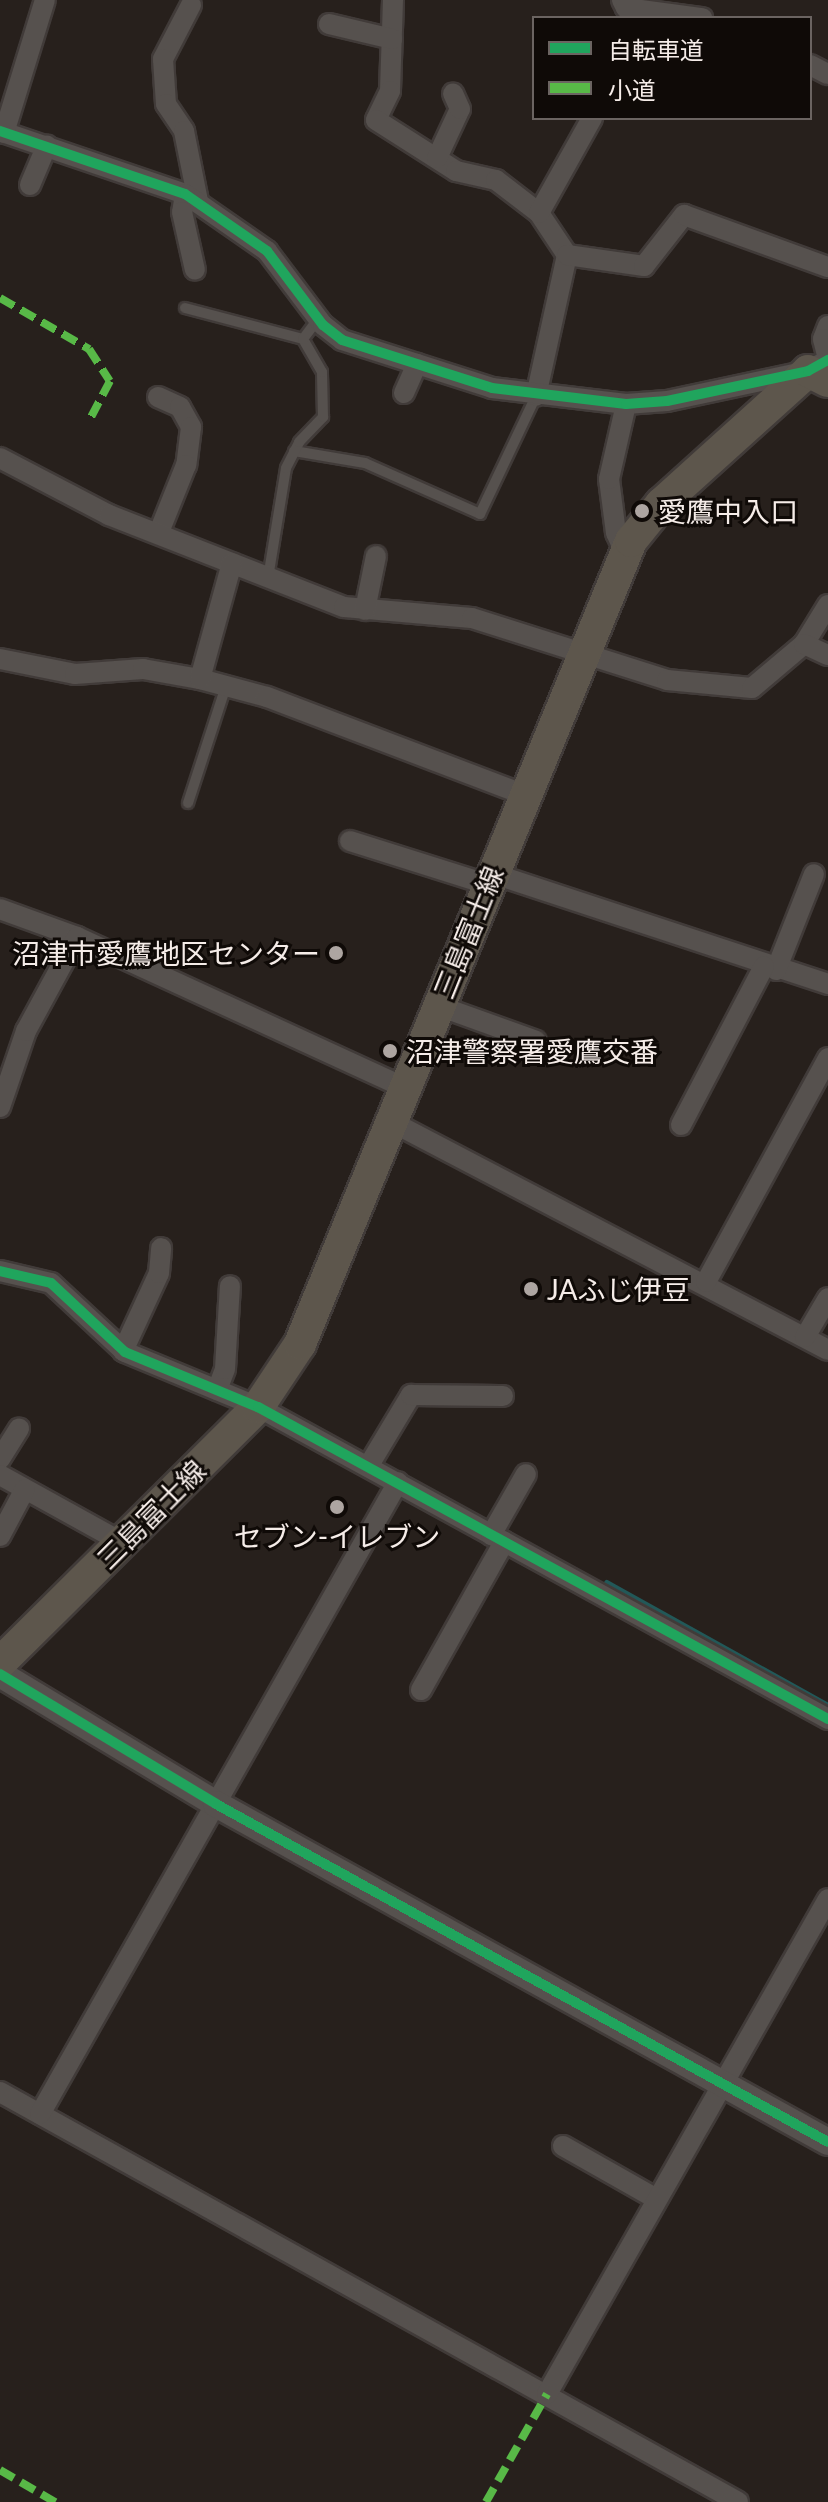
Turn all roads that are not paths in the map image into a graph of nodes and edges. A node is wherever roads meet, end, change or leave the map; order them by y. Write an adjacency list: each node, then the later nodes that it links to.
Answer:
1 (45, 0): 10 (street)
2 (393, 0): 7 (street)
3 (191, 5): 14 (street)
4 (623, 9): 5 (street)
5 (684, 16)
6 (329, 24): 7 (street)
7 (392, 39): 12 (street)
8 (453, 93): 12 (street)
9 (591, 120): 15 (street)
10 (2, 132): 11 (street)
11 (47, 145): 13 (street); 14 (street)
12 (437, 158): 15 (street)
13 (30, 185)
14 (192, 198): 18 (street); 20 (street)
15 (539, 213): 16 (street)
16 (567, 255): 17 (street); 26 (street)
17 (828, 267)
18 (195, 270)
19 (185, 308): 22 (lane)
20 (318, 319): 22 (lane); 23 (street)
21 (828, 326): 24 (street)
22 (303, 339): 29 (lane)
23 (417, 364): 25 (street); 26 (street)
24 (823, 368): 28 (street); 32 (main road, 三島富士線)
25 (404, 393)
26 (536, 396): 28 (street); 29 (lane)
27 (158, 397): 31 (street)
28 (626, 404): 32 (street)
29 (294, 451): 35 (lane)
30 (0, 458): 31 (street)
31 (159, 532): 34 (street)
32 (626, 555): 39 (main road, 三島富士線)
33 (376, 556): 37 (street)
34 (232, 563): 35 (street); 42 (street)
35 (268, 578): 37 (street)
36 (828, 605): 38 (street)
37 (365, 610): 39 (street)
38 (804, 644): 39 (street); 40 (street)
39 (583, 655): 44 (main road, 三島富士線)
40 (828, 655)
41 (0, 659): 42 (street)
42 (200, 679): 43 (street)
43 (226, 686): 44 (street); 45 (lane)
44 (523, 794): 48 (main road, 三島富士線)
45 (188, 803)
46 (350, 841): 48 (street)
47 (814, 874): 51 (street)
48 (488, 878): 51 (street); 53 (main road, 三島富士線)
49 (0, 909): 50 (street)
50 (77, 937): 56 (street); 57 (street)
51 (770, 968): 52 (street); 59 (street)
52 (828, 984)
53 (439, 1006): 54 (street); 56 (main road, 三島富士線)
54 (536, 1041)
55 (828, 1058): 62 (street)
56 (406, 1088): 58 (main road, 三島富士線)
57 (0, 1107)
58 (392, 1122): 62 (street); 70 (main road, 三島富士線)
59 (681, 1125)
60 (161, 1248): 67 (street)
61 (0, 1271): 67 (street)
62 (706, 1282): 65 (street)
63 (230, 1286): 68 (street)
64 (828, 1298): 65 (street)
65 (805, 1337): 66 (street)
66 (828, 1350)
67 (123, 1351): 68 (street)
68 (217, 1390): 70 (street)
69 (503, 1396): 73 (street)
70 (258, 1407): 73 (street); 80 (main road, 三島富士線)
71 (19, 1429): 72 (street)
72 (0, 1459)
73 (369, 1465): 76 (street)
74 (526, 1474): 79 (street)
75 (0, 1475): 77 (street)
76 (398, 1482): 79 (street); 85 (street)
77 (25, 1489): 78 (street); 80 (street)
78 (0, 1536)
79 (498, 1538): 83 (street); 84 (street)
80 (123, 1543): 81 (main road, 三島富士線)
81 (0, 1663)
82 (0, 1674): 85 (street)
83 (421, 1690)
84 (828, 1719)
85 (216, 1804): 87 (street); 89 (street)
86 (828, 1899): 87 (street)
87 (725, 2084): 90 (street); 92 (street)
88 (0, 2092): 89 (street)
89 (40, 2114): 93 (street)
90 (828, 2142)
91 (563, 2146): 92 (street)
92 (655, 2198): 93 (street)
93 (547, 2394): 94 (street)
94 (738, 2502)

